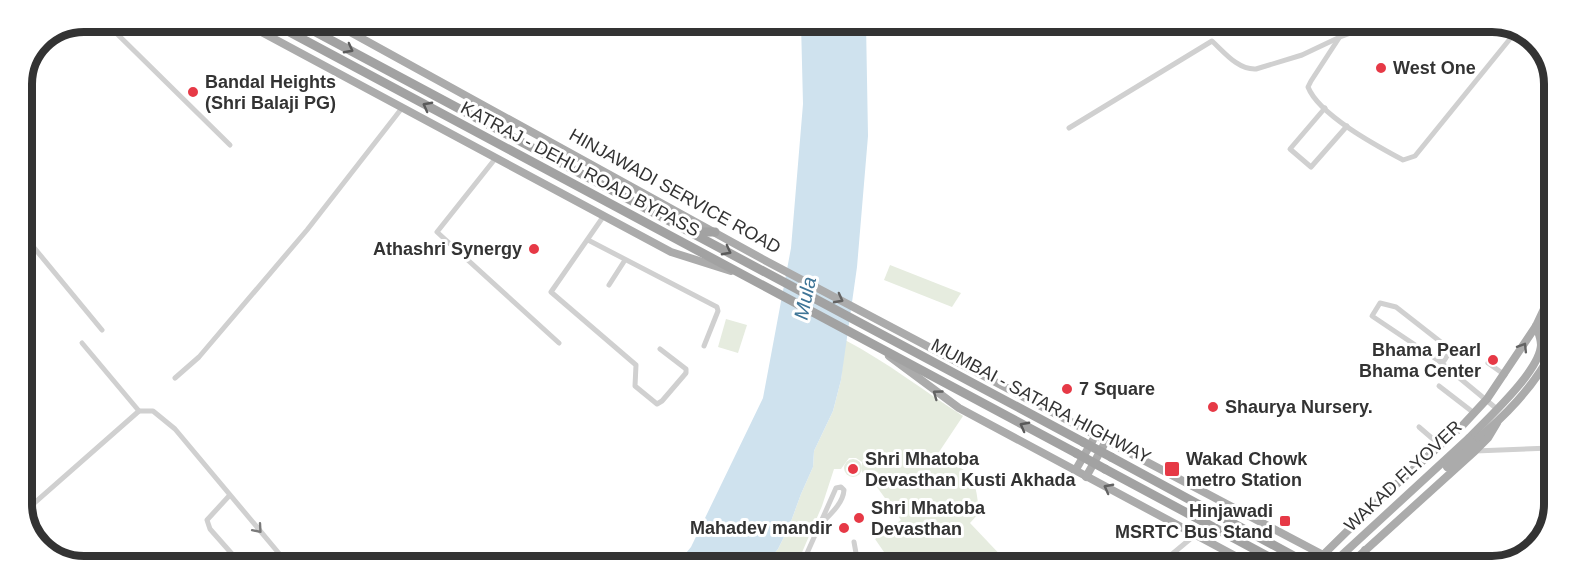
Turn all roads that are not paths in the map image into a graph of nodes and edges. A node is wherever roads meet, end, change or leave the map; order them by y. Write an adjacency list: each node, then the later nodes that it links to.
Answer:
1 (115, 32): 13 (street)
2 (261, 32): 9 (main road)
3 (290, 32): 22 (highway, KATRAJ - DEHU ROAD BYPASS, one-way to 3)
4 (318, 32): 16 (highway, KATRAJ - DEHU ROAD BYPASS, one-way to 16)
5 (350, 32): 17 (main road, HINJAWADI SERVICE ROAD)
6 (1353, 32): 8 (street)
7 (1512, 36): 11 (street)
8 (1340, 37): 10 (street); 12 (street)
9 (402, 108): 14 (main road); 37 (street)
10 (1325, 108): 11 (street); 11 (street)
11 (1347, 126)
12 (1069, 128)
13 (230, 145)
14 (495, 159): 15 (main road); 29 (street)
15 (603, 217): 18 (street); 22 (main road)
16 (691, 232): 17 (highway); 21 (highway, KATRAJ - DEHU ROAD BYPASS, one-way to 21)
17 (715, 232): 21 (main road, HINJAWADI SERVICE ROAD)
18 (588, 240): 20 (street); 32 (street)
19 (32, 245): 26 (street)
20 (625, 260): 23 (street); 30 (street)
21 (766, 266): 27 (highway, KATRAJ - DEHU ROAD BYPASS); 44 (main road, HINJAWADI SERVICE ROAD, one-way to 44)
22 (742, 274): 31 (highway, KATRAJ - DEHU ROAD BYPASS)
23 (609, 285)
24 (1544, 310): 25 (main road)
25 (1536, 326): 36 (main road, one-way to 25); 40 (main road, WAKAD FLYOVER)
26 (102, 330)
27 (882, 334): 65 (highway, MUMBAI - SATARA HIGHWAY, bridge)
28 (82, 344): 41 (street)
29 (559, 344)
30 (704, 346)
31 (878, 347): 49 (main road, one-way to 31); 64 (highway, MUMBAI - SATARA HIGHWAY, one-way to 31, bridge)
32 (660, 349)
33 (1439, 361): 33 (street); 39 (street)
34 (1488, 363): 36 (street)
35 (1544, 366): 46 (main road, WAKAD FLYOVER)
36 (1504, 375): 39 (main road)
37 (175, 378)
38 (1439, 386): 42 (street)
39 (1487, 399): 40 (street); 42 (main road)
40 (1497, 409): 46 (main road, WAKAD FLYOVER)
41 (139, 411): 51 (street); 52 (street)
42 (1474, 413): 47 (main road)
43 (1419, 427): 47 (street)
44 (1095, 435): 45 (main road, HINJAWADI SERVICE ROAD); 49 (main road)
45 (1106, 441): 50 (main road); 57 (main road, HINJAWADI SERVICE ROAD)
46 (1472, 444): 48 (street); 56 (main road); 66 (main road, WAKAD FLYOVER, bridge); 67 (main road, WAKAD FLYOVER, bridge)
47 (1441, 446): 57 (main road)
48 (1544, 448)
49 (1075, 471): 50 (main road)
50 (1086, 477): 54 (main road, one-way to 50)
51 (229, 496): 58 (street); 59 (street, one-way to 59)
52 (32, 505)
53 (818, 527): 53 (street); 60 (street)
54 (1195, 535): 62 (street); 63 (main road)
55 (854, 542): 61 (street)
56 (1365, 550): 68 (main road); 69 (main road)
57 (1323, 555)
58 (234, 556)
59 (281, 556)
60 (806, 556)
61 (858, 556)
62 (1170, 556)
63 (1235, 556)
64 (1266, 556)
65 (1294, 556)
66 (1342, 556)
67 (1349, 556)
68 (1358, 556)
69 (1364, 556)

